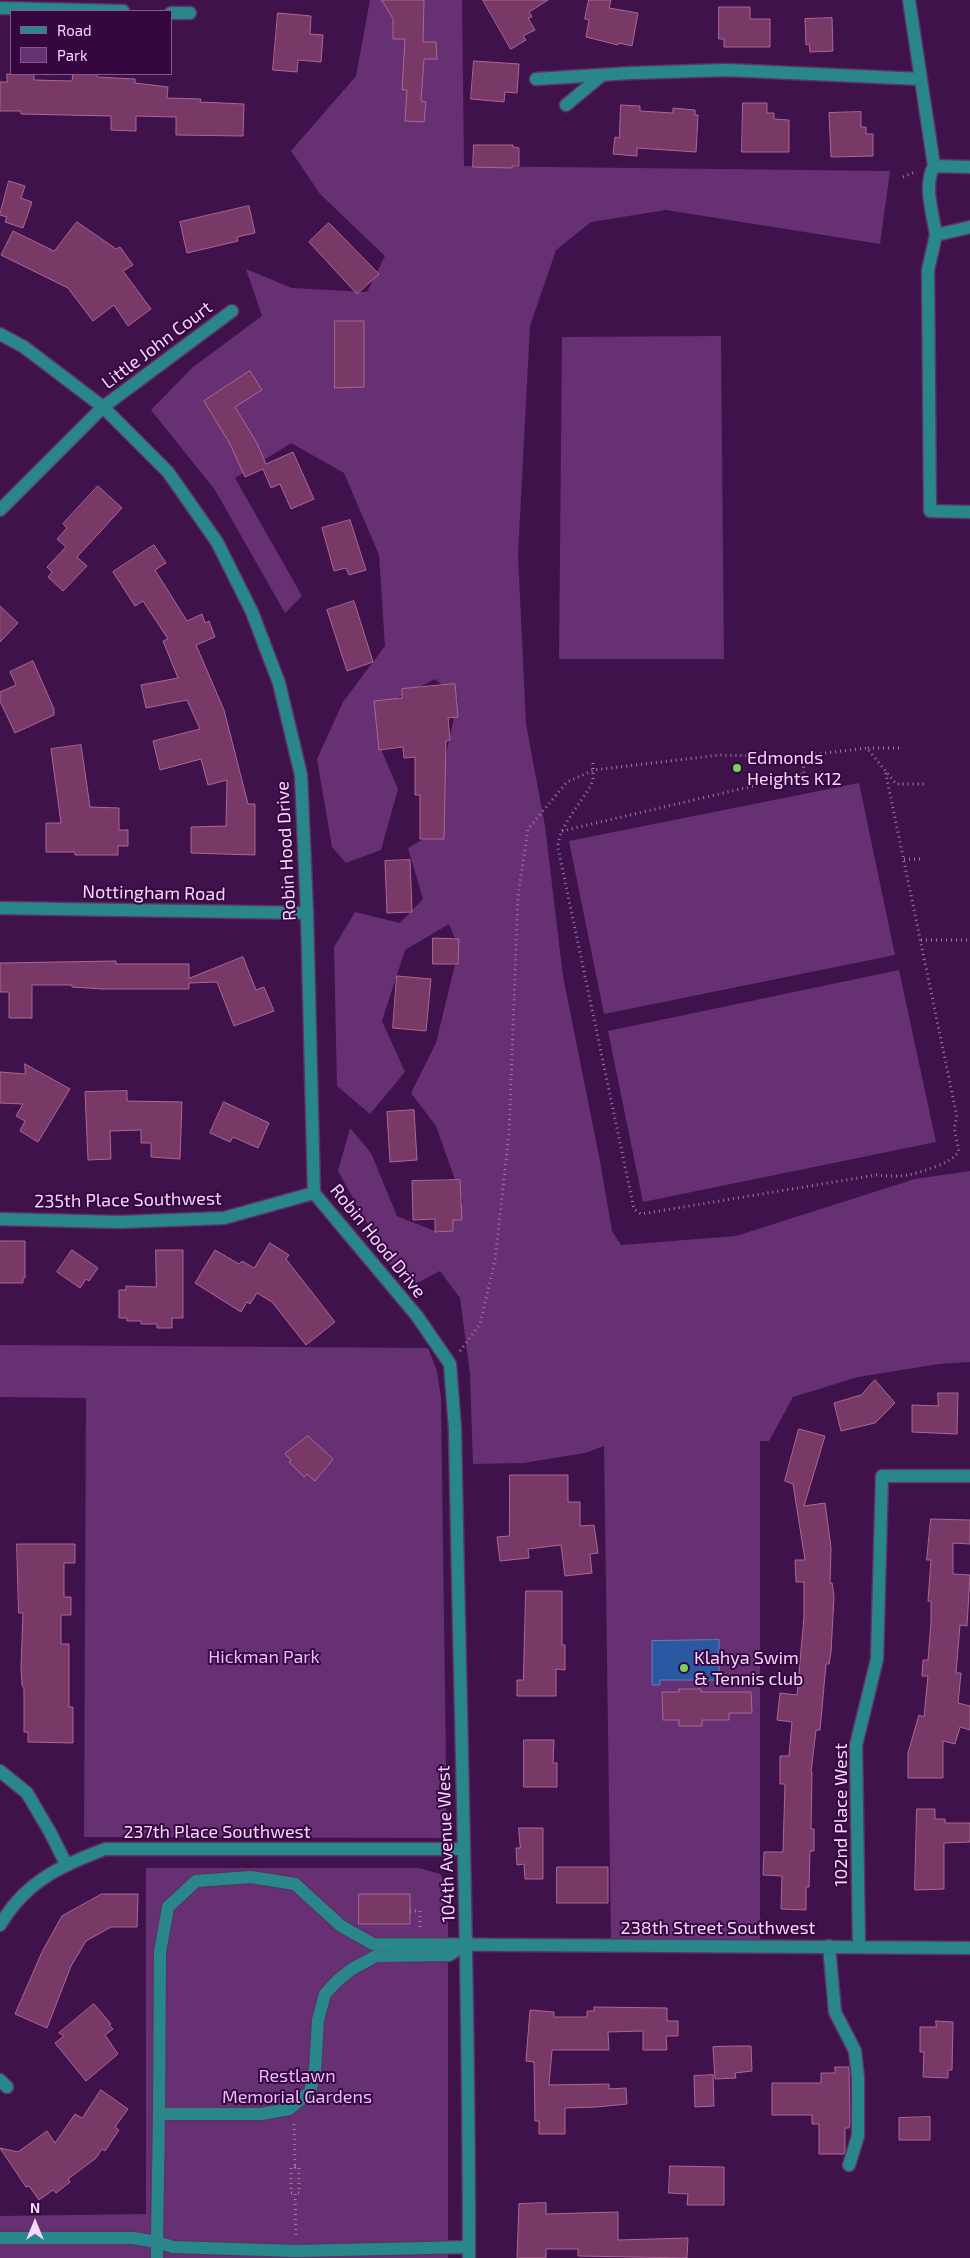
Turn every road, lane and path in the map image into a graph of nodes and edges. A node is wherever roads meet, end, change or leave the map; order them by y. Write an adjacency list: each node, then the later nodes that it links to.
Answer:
1 (909, 0): 8 (street)
2 (0, 8): 3 (street)
3 (82, 10)
4 (172, 13): 5 (street)
5 (190, 13)
6 (602, 75): 7 (street); 8 (street); 9 (street)
7 (536, 79)
8 (921, 79): 10 (street)
9 (566, 105)
10 (934, 166): 11 (street); 13 (street)
11 (970, 167)
12 (970, 227): 13 (street)
13 (936, 235): 18 (street)
14 (232, 311): 16 (street, Little John Court)
15 (0, 334): 16 (street, Robin Hood Drive)
16 (103, 407): 17 (street, Little John Court); 30 (street, Robin Hood Drive)
17 (0, 510)
18 (970, 512)
19 (867, 748): 20 (path); 21 (path); 24 (path)
20 (902, 748)
21 (803, 756): 23 (path); 26 (path)
22 (593, 763): 23 (path)
23 (594, 770): 26 (path); 35 (path)
24 (885, 770): 25 (path); 27 (path)
25 (926, 784)
26 (562, 831): 31 (path)
27 (904, 859): 28 (path); 31 (path)
28 (920, 860)
29 (0, 908): 30 (street, Nottingham Road)
30 (307, 913): 33 (street, Robin Hood Drive)
31 (921, 940): 32 (path)
32 (970, 940)
33 (314, 1193): 34 (street, 235th Place Southwest); 35 (street, Robin Hood Drive)
34 (0, 1219)
35 (450, 1364): 38 (street, 104th Avenue West)
36 (970, 1476): 45 (street, 102nd Place West)
37 (0, 1771): 39 (street)
38 (462, 1849): 39 (street, 237th Place Southwest); 43 (street, 104th Avenue West)
39 (66, 1864): 41 (street, 237th Place Southwest)
40 (410, 1911): 42 (path)
41 (0, 1925)
42 (410, 1926)
43 (466, 1944): 44 (street, 238th Street Southwest); 47 (street); 48 (street, 238th Street Southwest); 55 (street, 104th Avenue West)
44 (829, 1946): 45 (street, 238th Street Southwest); 49 (street)
45 (859, 1946): 46 (street, 238th Street Southwest)
46 (970, 1948)
47 (294, 2105): 48 (street); 50 (path)
48 (159, 2114): 53 (street, 238th Street Southwest)
49 (849, 2165)
50 (295, 2166): 51 (path); 51 (path)
51 (295, 2193): 54 (path)
52 (0, 2238): 53 (street)
53 (157, 2242): 54 (street); 56 (street, 238th Street Southwest)
54 (296, 2251): 55 (street)
55 (469, 2253)
56 (158, 2258)

